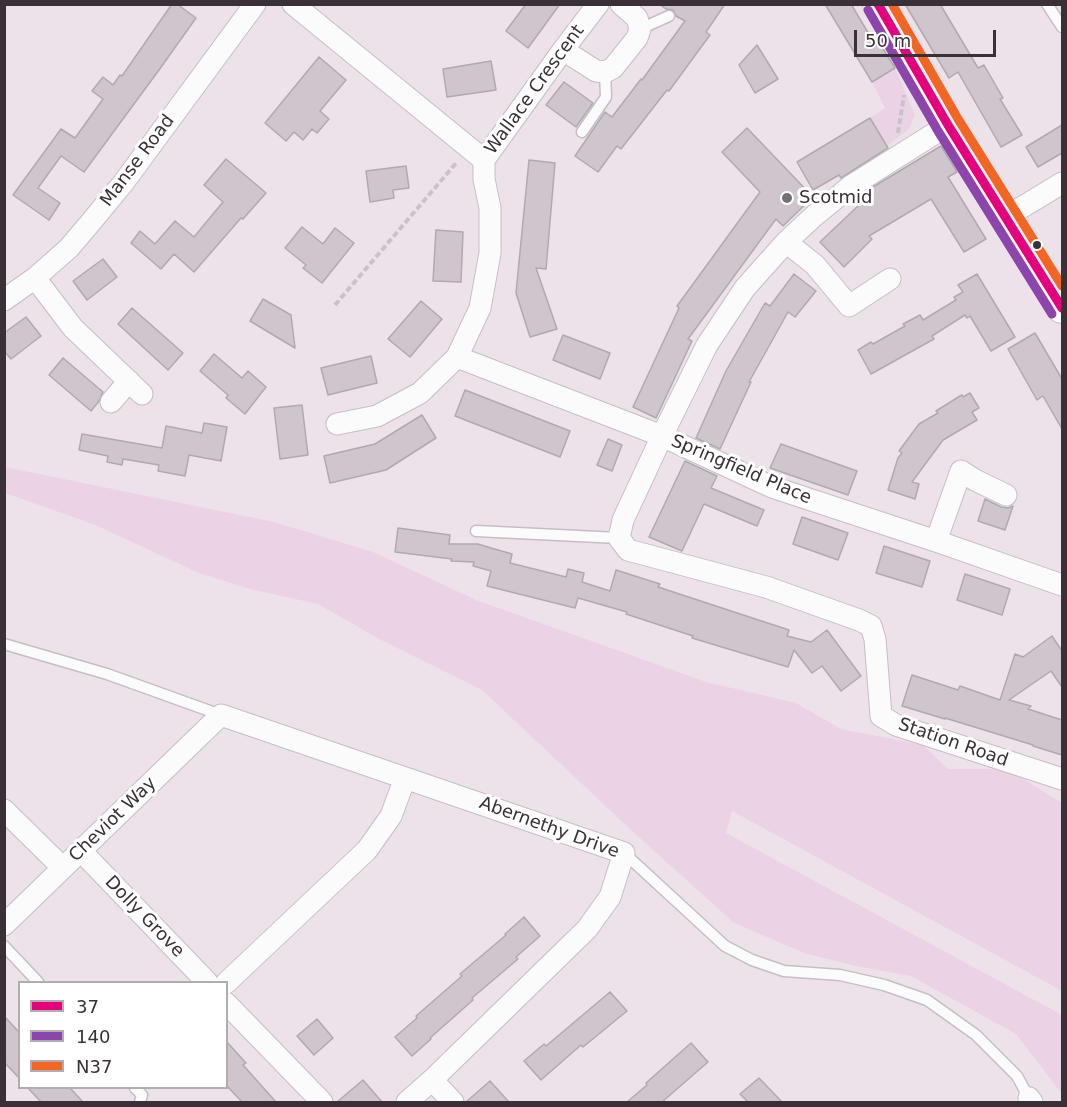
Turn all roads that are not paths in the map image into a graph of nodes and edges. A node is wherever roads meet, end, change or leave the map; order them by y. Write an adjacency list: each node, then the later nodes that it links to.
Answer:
1 (255, 4): 18 (street, Manse Road)
2 (293, 4): 14 (street)
3 (598, 4): 10 (street, Wallace Crescent)
4 (621, 4): 9 (street)
5 (878, 4): 12 (main road)
6 (1047, 4): 8 (lane)
7 (669, 16): 9 (lane)
8 (1062, 27)
9 (640, 29): 11 (street)
10 (563, 50): 11 (street); 14 (street, Wallace Crescent)
11 (605, 72): 13 (lane)
12 (948, 125): 16 (main road); 17 (street)
13 (582, 132)
14 (477, 154): 22 (street, Wallace Crescent)
15 (1062, 183): 16 (street)
16 (1006, 217): 21 (main road)
17 (786, 242): 19 (street); 25 (street)
18 (35, 278): 20 (street, Manse Road); 23 (street)
19 (890, 279)
20 (4, 300)
21 (1062, 308)
22 (457, 357): 24 (street, Wallace Crescent); 25 (street, Springfield Place)
23 (111, 402)
24 (337, 424)
25 (662, 436): 28 (street); 29 (street, Springfield Place)
26 (1006, 495): 29 (street)
27 (476, 531): 28 (lane)
28 (619, 538): 34 (street, Station Road)
29 (936, 541): 30 (street, Springfield Place)
30 (1062, 585)
31 (4, 644): 32 (lane, Abernethy Drive)
32 (221, 715): 33 (street, Abernethy Drive); 36 (street, Cheviot Way)
33 (405, 778): 37 (street, Abernethy Drive); 43 (street)
34 (1062, 779)
35 (4, 810): 38 (street)
36 (81, 851): 38 (street, Cheviot Way); 42 (street, Dolly Grove)
37 (624, 853): 45 (street); 47 (lane, Abernethy Drive)
38 (63, 868): 39 (street, Cheviot Way)
39 (4, 925)
40 (4, 946): 41 (lane)
41 (37, 981)
42 (206, 981)
43 (228, 981)
44 (228, 1005): 49 (street)
45 (432, 1080): 50 (street); 51 (street)
46 (136, 1089): 48 (lane)
47 (1030, 1100)
48 (140, 1102)
49 (322, 1102)
50 (407, 1102)
51 (453, 1102)

